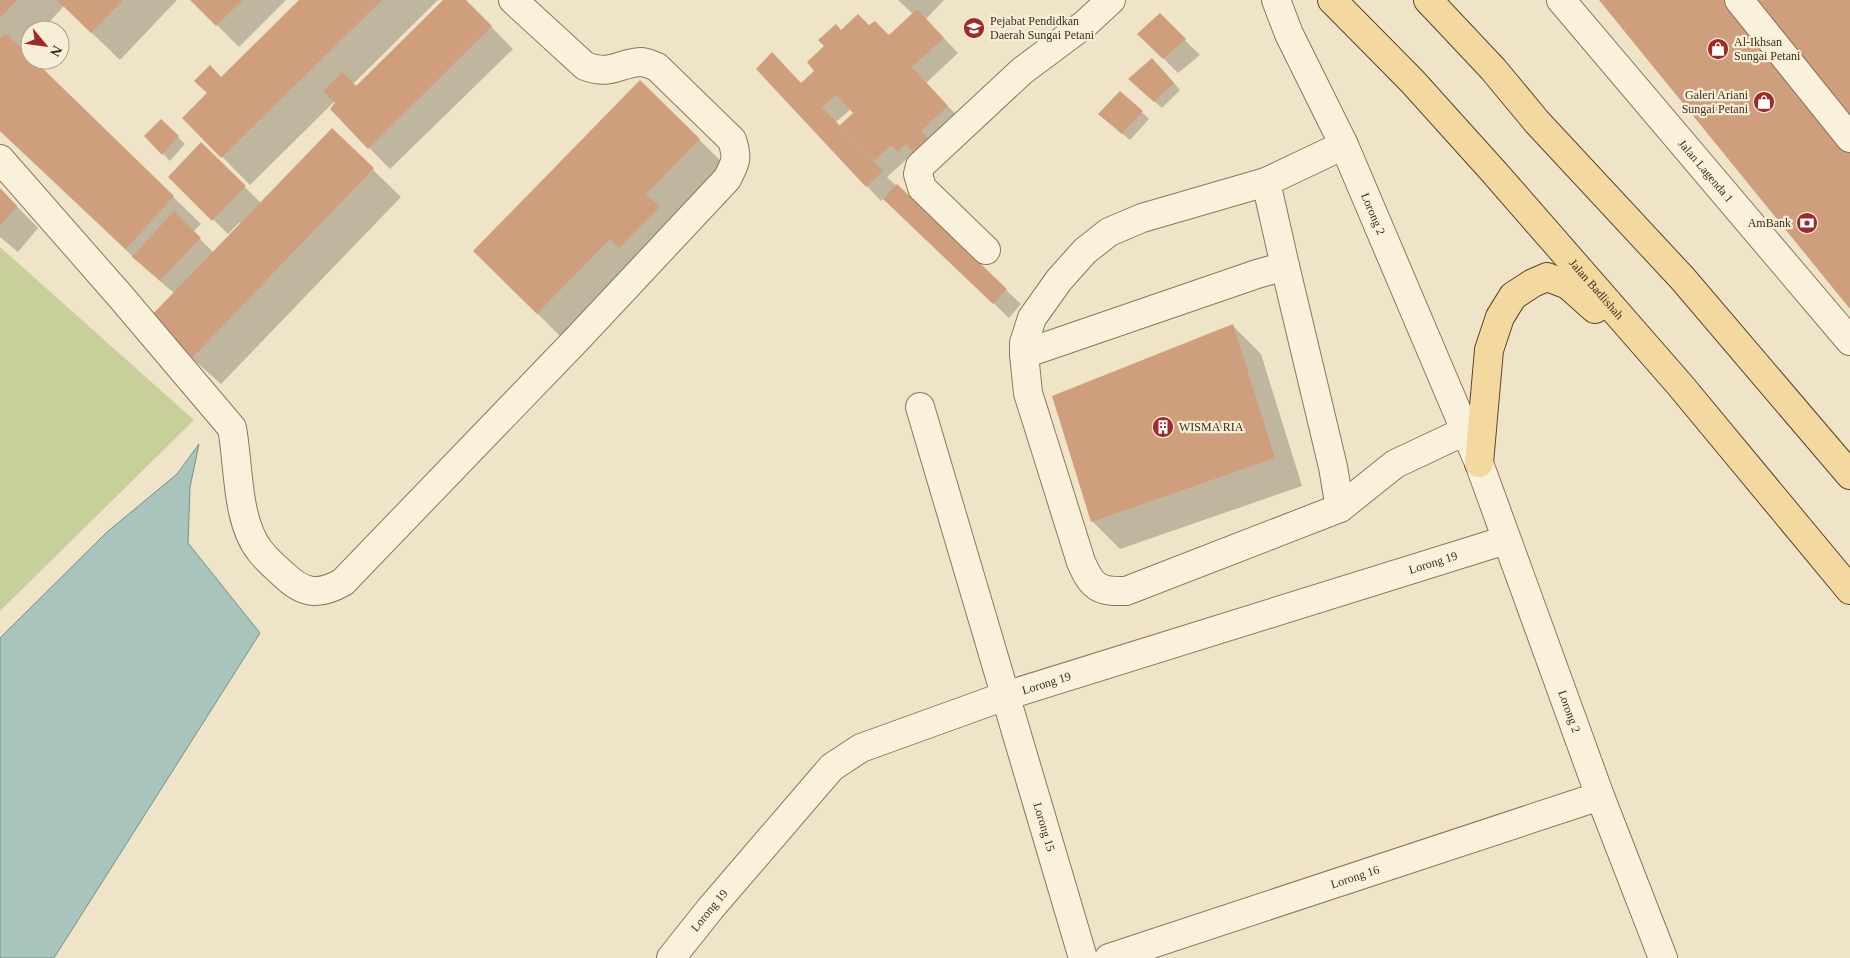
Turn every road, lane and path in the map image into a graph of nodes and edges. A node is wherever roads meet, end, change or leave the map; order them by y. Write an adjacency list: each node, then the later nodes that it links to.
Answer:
1 (514, 0): 10 (street)
2 (1111, 0): 12 (street)
3 (1276, 0): 9 (street, Lorong 2)
4 (1332, 0): 16 (main road, Jalan Badlishah)
5 (1428, 0): 20 (main road)
6 (1561, 0): 14 (street, Jalan Lagenda 1)
7 (1739, 0): 8 (street)
8 (1850, 138)
9 (1344, 145): 11 (street); 18 (street, Lorong 2)
10 (0, 160)
11 (1266, 182): 13 (street); 15 (street)
12 (986, 250)
13 (1285, 266): 15 (street); 21 (street)
14 (1850, 341)
15 (1024, 354): 21 (street)
16 (1680, 385): 19 (main road); 23 (main road, Jalan Badlishah)
17 (920, 407): 24 (street, Lorong 15)
18 (1465, 431): 19 (street, Lorong 2); 21 (street)
19 (1479, 464): 22 (street, Lorong 2)
20 (1850, 475)
21 (1340, 508)
22 (1506, 540): 24 (street, Lorong 19); 25 (street, Lorong 2)
23 (1850, 590)
24 (1005, 696): 26 (street, Lorong 19); 27 (street, Lorong 15)
25 (1600, 796): 28 (street, Lorong 16); 29 (street, Lorong 2)
26 (671, 958)
27 (1082, 958)
28 (1109, 958)
29 (1663, 958)

